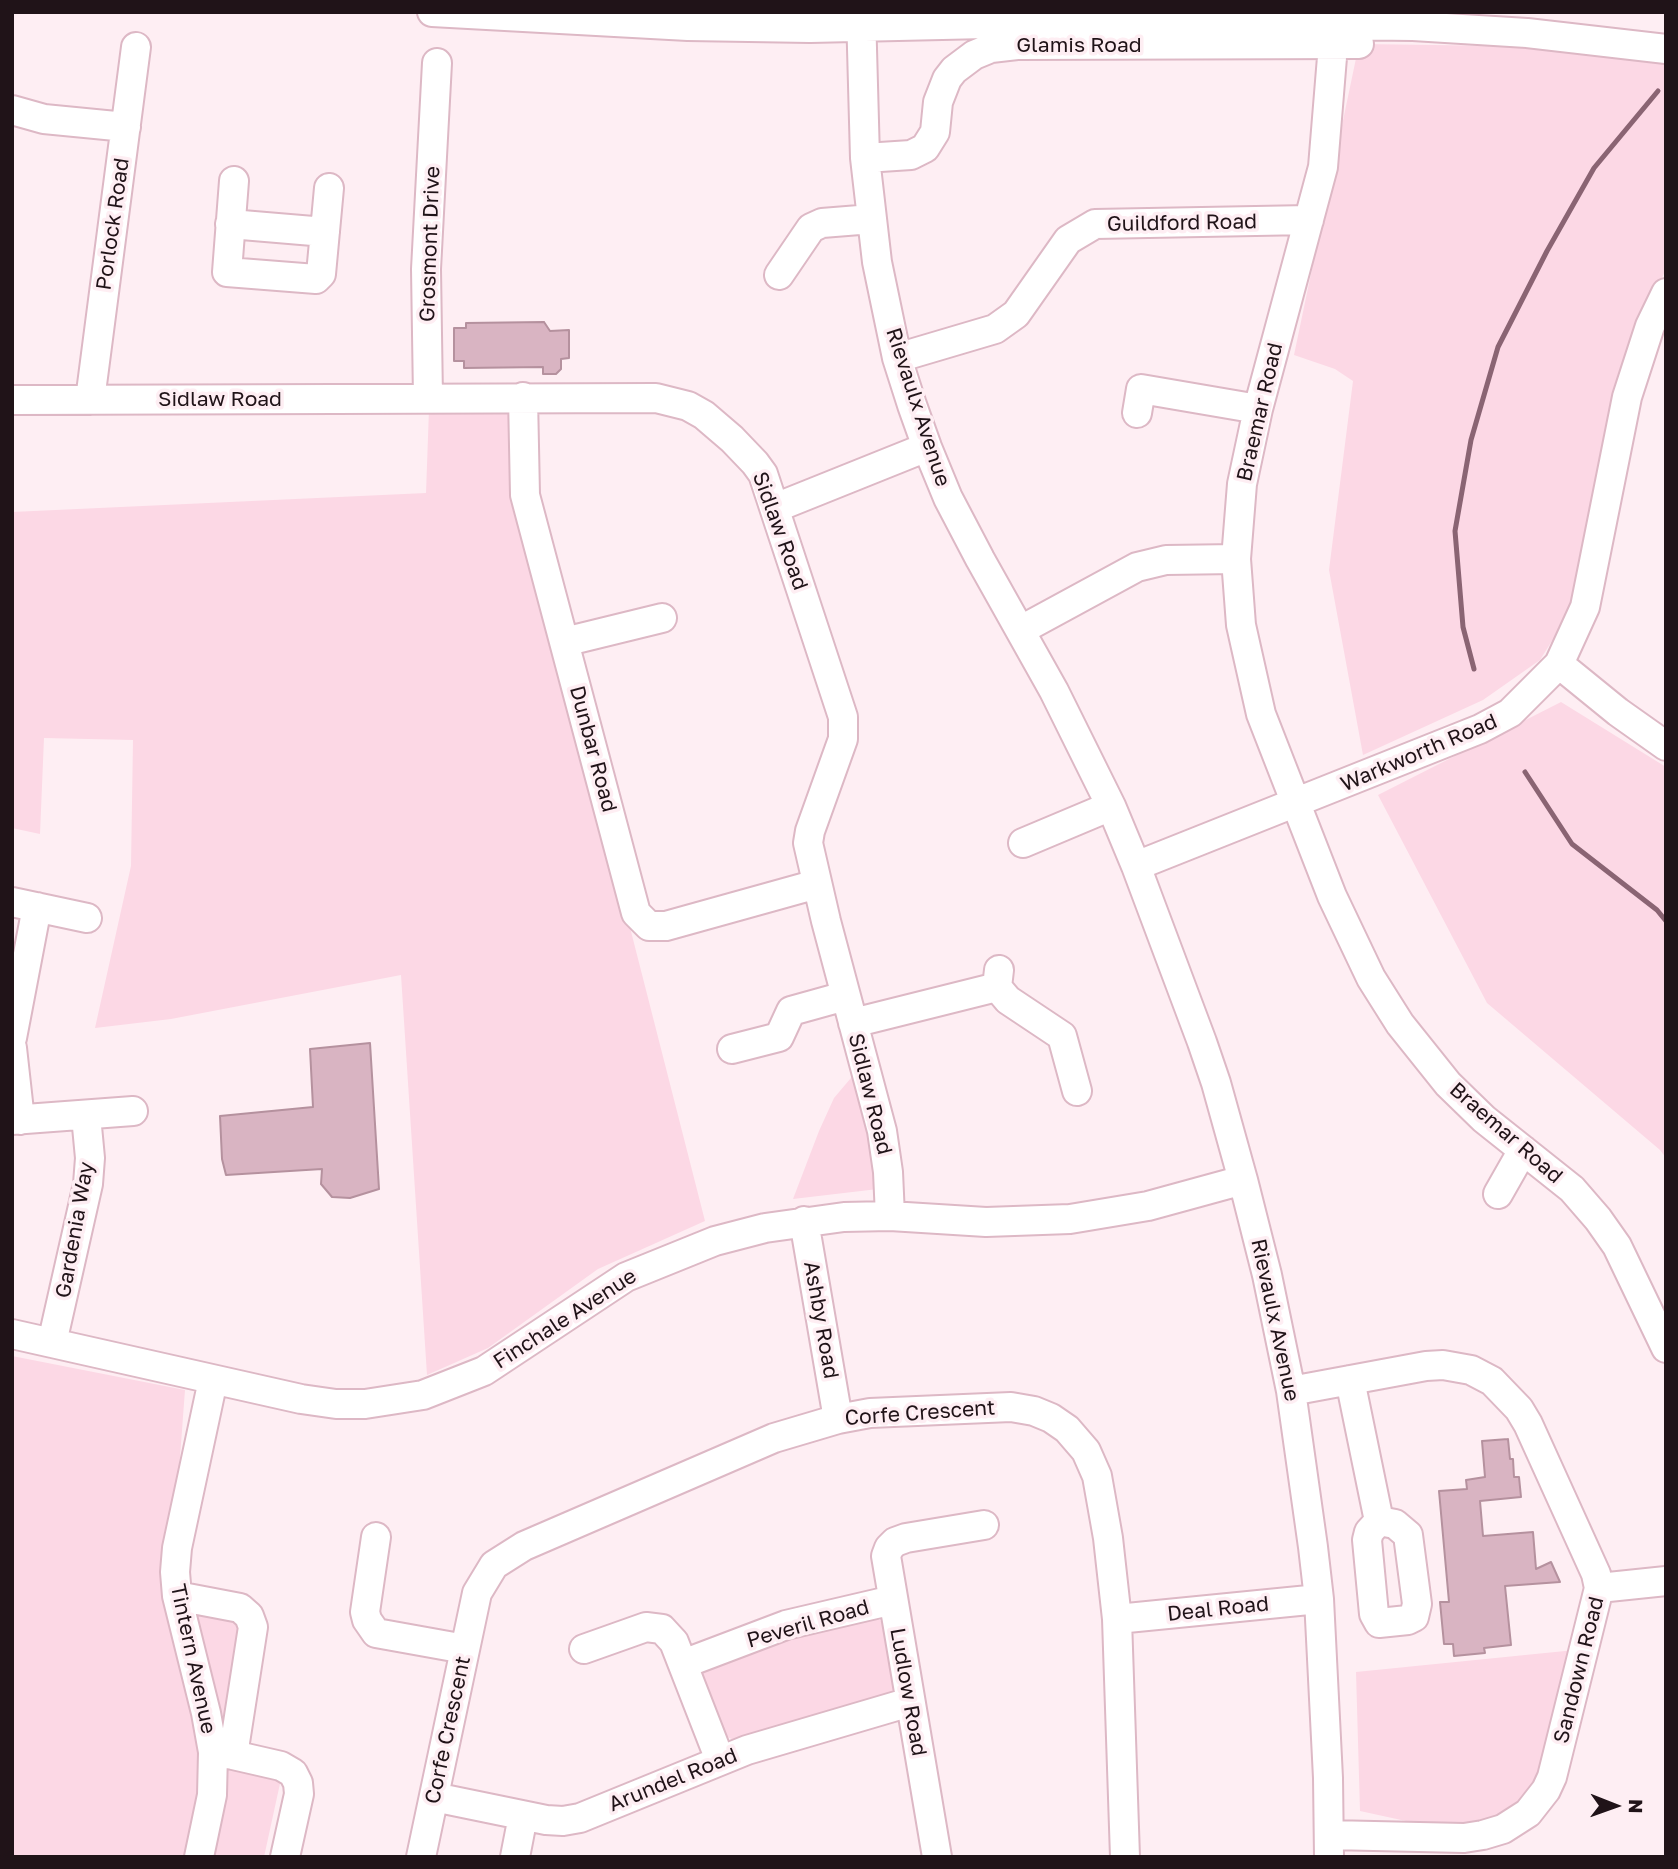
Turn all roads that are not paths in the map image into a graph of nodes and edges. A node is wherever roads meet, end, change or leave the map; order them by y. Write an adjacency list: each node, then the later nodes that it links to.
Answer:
1 (432, 12): 2 (street)
2 (501, 14): 4 (street)
3 (1074, 17): 5 (street); 8 (street)
4 (688, 19): 5 (street)
5 (861, 20): 12 (street, Rievaulx Avenue)
6 (1346, 44): 12 (street, Glamis Road); 16 (street, Braemar Road)
7 (136, 47): 11 (street, Porlock Road)
8 (1666, 49)
9 (437, 63): 23 (street, Grosmont Drive)
10 (12, 110): 11 (street)
11 (126, 127): 25 (street, Porlock Road)
12 (865, 158): 15 (street, Rievaulx Avenue)
13 (234, 181): 17 (street)
14 (329, 188): 18 (street)
15 (872, 219): 19 (street); 21 (street, Rievaulx Avenue)
16 (1309, 220): 21 (street, Guildford Road); 26 (street, Braemar Road)
17 (230, 223): 18 (street); 18 (street)
18 (325, 232)
19 (779, 275)
20 (1666, 293): 34 (street, Warkworth Road)
21 (897, 358): 28 (street, Rievaulx Avenue)
22 (523, 397): 23 (street, Sidlaw Road); 29 (street, Sidlaw Road); 33 (street, Dunbar Road)
23 (428, 398): 25 (street, Sidlaw Road)
24 (12, 400): 25 (street, Sidlaw Road)
25 (90, 400)
26 (1258, 409): 27 (street); 30 (street, Braemar Road)
27 (1137, 413)
28 (927, 447): 29 (street); 32 (street, Rievaulx Avenue)
29 (775, 508): 40 (street, Sidlaw Road)
30 (1236, 559): 32 (street); 36 (street, Braemar Road)
31 (662, 618): 33 (street)
32 (1021, 630): 37 (street, Rievaulx Avenue)
33 (564, 642): 40 (street, Dunbar Road)
34 (1559, 664): 35 (street); 36 (street, Warkworth Road)
35 (1666, 746)
36 (1289, 791): 39 (street, Warkworth Road); 52 (street, Braemar Road)
37 (1111, 806): 38 (street); 39 (street, Rievaulx Avenue)
38 (1023, 843)
39 (1136, 866): 53 (street, Rievaulx Avenue)
40 (817, 884): 43 (street, Sidlaw Road)
41 (25, 905): 42 (street); 45 (street)
42 (87, 918)
43 (845, 996): 44 (street, Sidlaw Road); 47 (street)
44 (853, 1023): 48 (street); 55 (street, Sidlaw Road)
45 (12, 1038)
46 (12, 1048): 51 (street)
47 (732, 1049)
48 (1076, 1091)
49 (134, 1111): 50 (street)
50 (86, 1116): 51 (street); 58 (street, Gardenia Way)
51 (16, 1120)
52 (1523, 1150): 54 (street); 59 (street, Braemar Road)
53 (1243, 1180): 55 (street, Finchale Avenue); 62 (street, Rievaulx Avenue)
54 (1496, 1197)
55 (890, 1216): 56 (street, Finchale Avenue)
56 (804, 1221): 60 (street, Finchale Avenue); 63 (street, Ashby Road)
57 (12, 1334): 58 (street, Finchale Avenue)
58 (52, 1343): 60 (street, Finchale Avenue)
59 (1666, 1348)
60 (213, 1380): 69 (street, Tintern Avenue)
61 (1350, 1380): 62 (street, Sandown Road); 64 (street); 68 (street, Sandown Road)
62 (1292, 1391): 70 (street, Rievaulx Avenue)
63 (838, 1419): 72 (street, Corfe Crescent); 73 (street, Corfe Crescent)
64 (1379, 1521)
65 (984, 1525): 71 (street, Ludlow Road)
66 (376, 1537): 73 (street)
67 (1666, 1581): 68 (street)
68 (1599, 1588): 81 (street, Sandown Road)
69 (177, 1596): 77 (street, Tintern Avenue); 77 (street)
70 (1319, 1599): 72 (street, Deal Road); 81 (street, Rievaulx Avenue)
71 (893, 1600): 75 (street, Peveril Road); 76 (street, Ludlow Road)
72 (1117, 1619): 87 (street, Corfe Crescent)
73 (466, 1649): 79 (street, Corfe Crescent)
74 (584, 1649): 75 (street)
75 (679, 1653): 78 (street)
76 (909, 1702): 78 (street, Arundel Road); 86 (street, Ludlow Road)
77 (223, 1754): 82 (street, Tintern Avenue); 83 (street, Tintern Avenue)
78 (720, 1759): 80 (street, Arundel Road)
79 (434, 1797): 80 (street, Arundel Road); 84 (street, Corfe Crescent)
80 (523, 1815): 85 (street)
81 (1329, 1846)
82 (199, 1857)
83 (285, 1857)
84 (421, 1857)
85 (515, 1857)
86 (937, 1857)
87 (1125, 1857)

